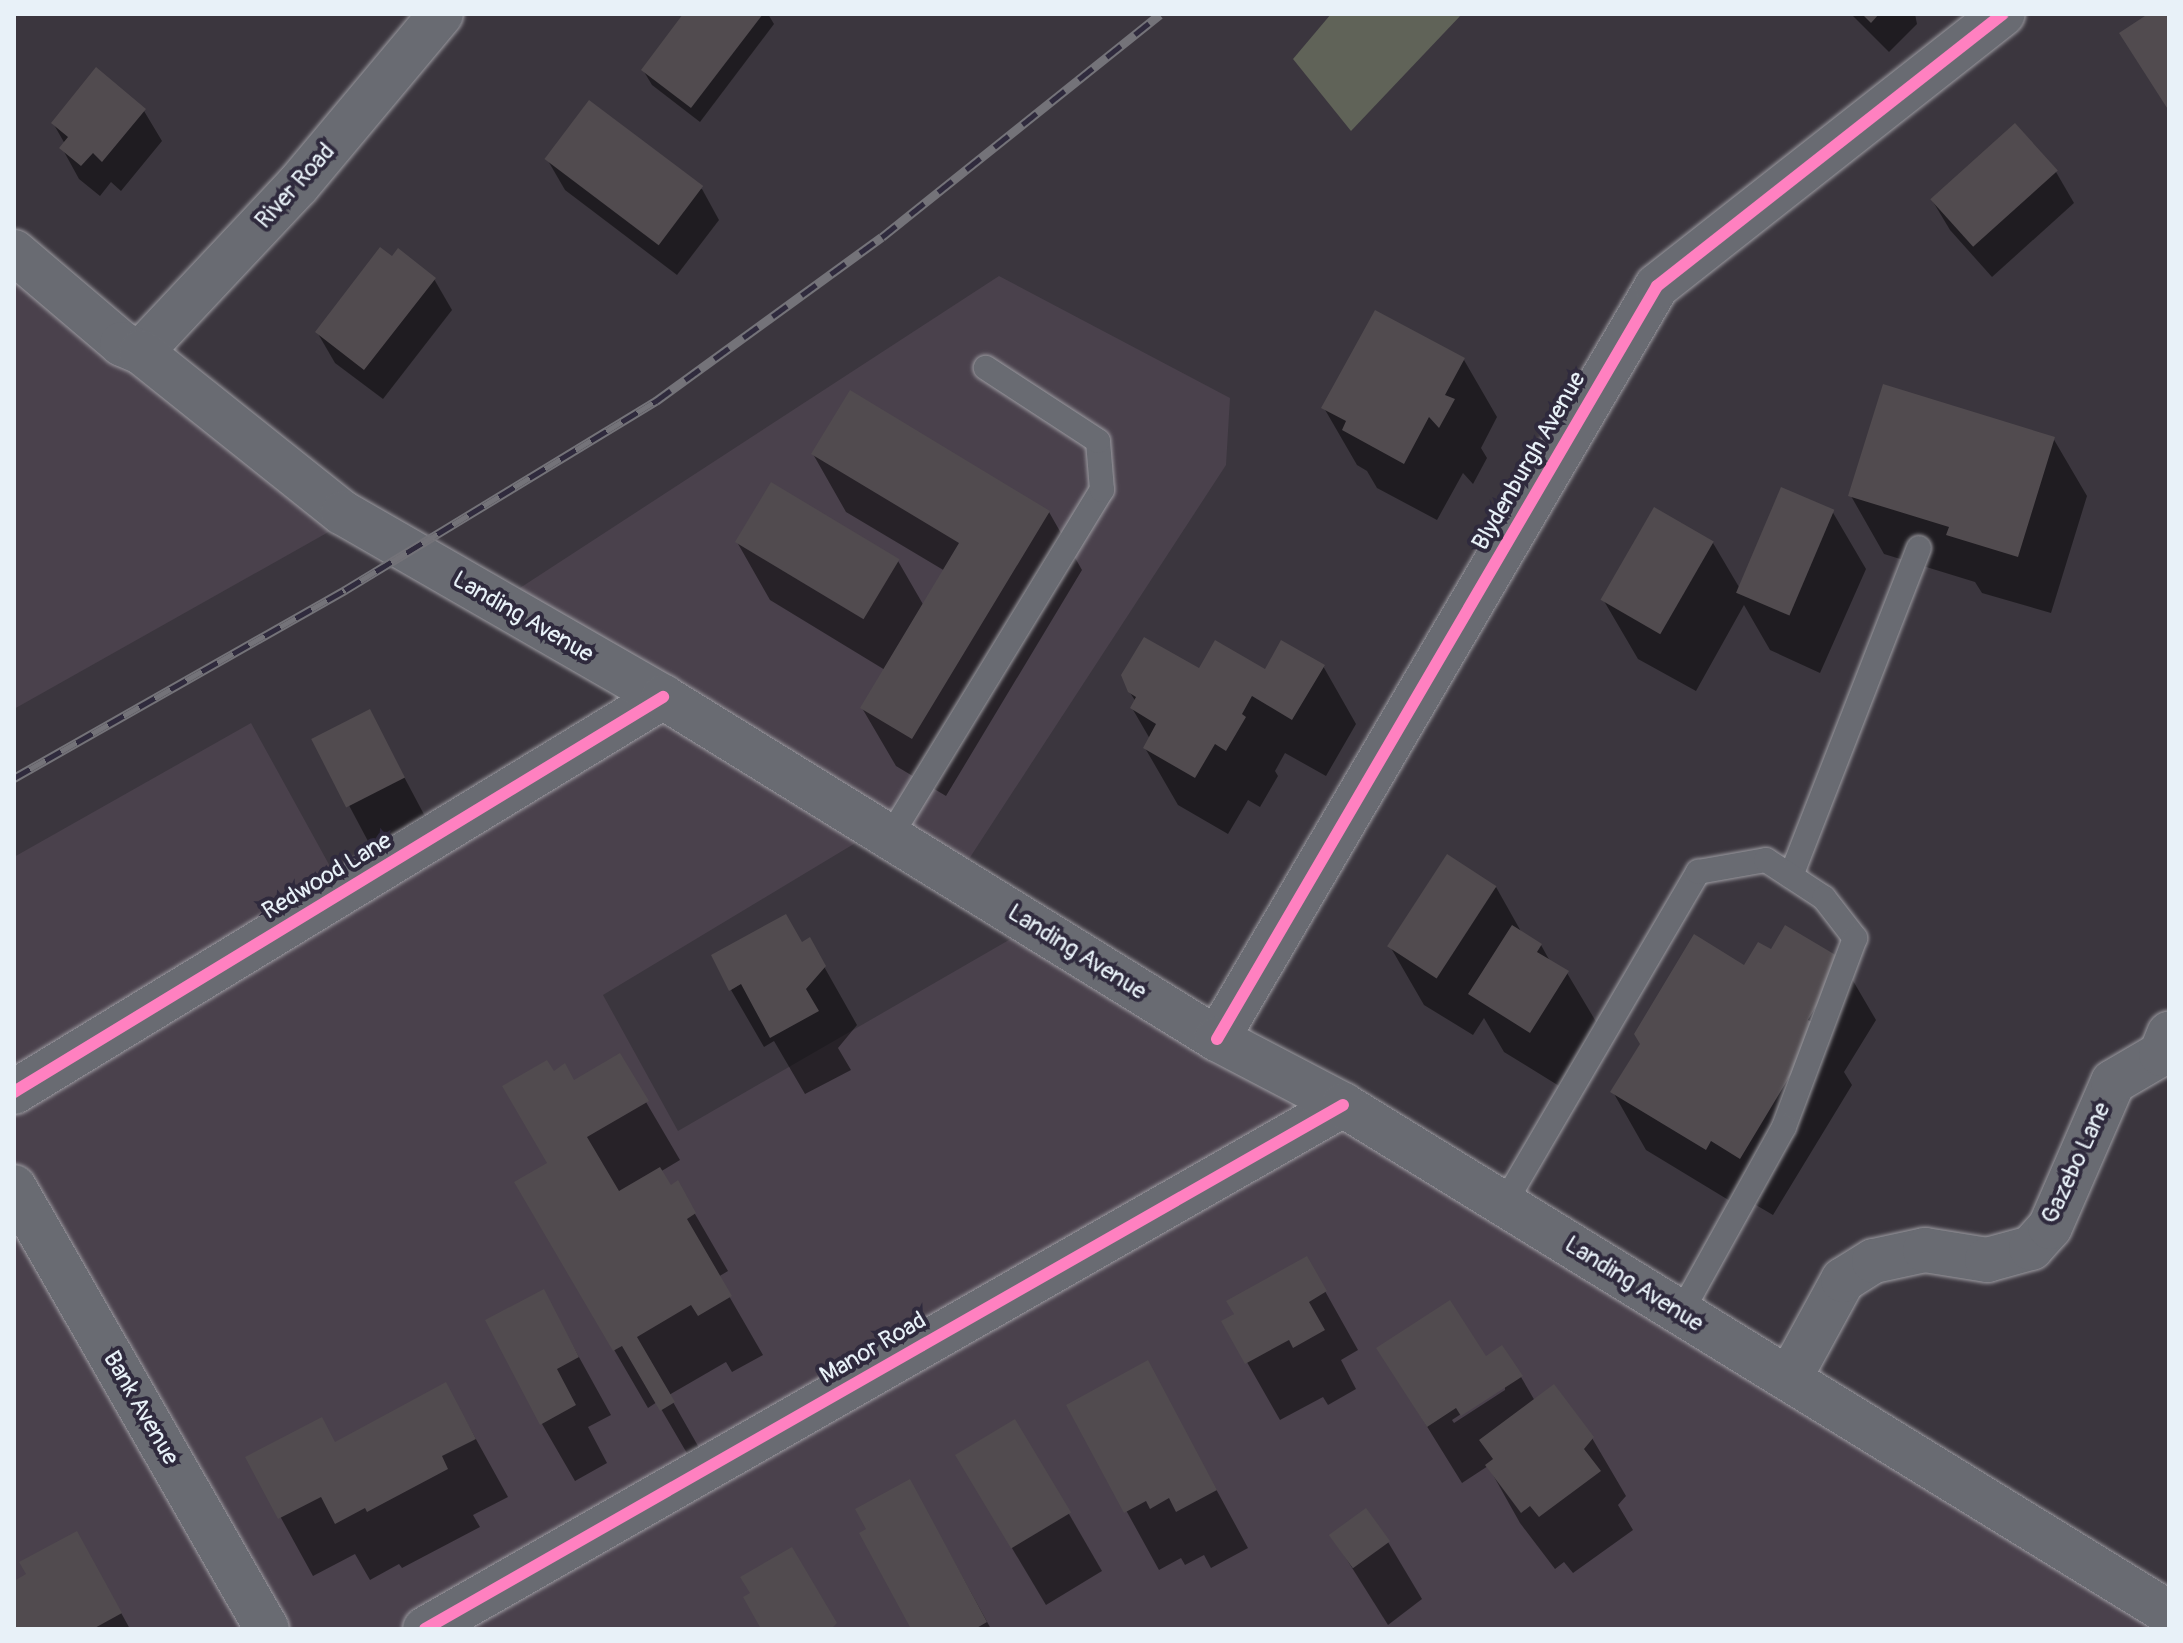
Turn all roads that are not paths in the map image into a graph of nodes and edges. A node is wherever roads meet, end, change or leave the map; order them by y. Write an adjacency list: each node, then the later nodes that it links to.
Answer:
1 (441, 14): 4 (street, River Road)
2 (2003, 14): 11 (street, Blydenburgh Avenue)
3 (14, 252): 4 (street, Landing Avenue)
4 (141, 352): 7 (street, Landing Avenue)
5 (986, 368): 8 (lane)
6 (1919, 548): 9 (lane)
7 (663, 697): 8 (street, Landing Avenue); 12 (street, Redwood Lane)
8 (890, 837): 11 (street, Landing Avenue)
9 (1791, 876): 15 (lane); 16 (lane)
10 (2169, 1034): 17 (street, Gazebo Lane)
11 (1217, 1039): 13 (street, Landing Avenue)
12 (14, 1092)
13 (1343, 1105): 15 (street, Landing Avenue); 20 (street, Manor Road)
14 (14, 1187): 19 (street, Bank Avenue)
15 (1504, 1204): 16 (street, Landing Avenue)
16 (1681, 1313): 17 (street, Landing Avenue)
17 (1789, 1379): 18 (street, Landing Avenue)
18 (2169, 1613)
19 (267, 1629)
20 (425, 1629)

